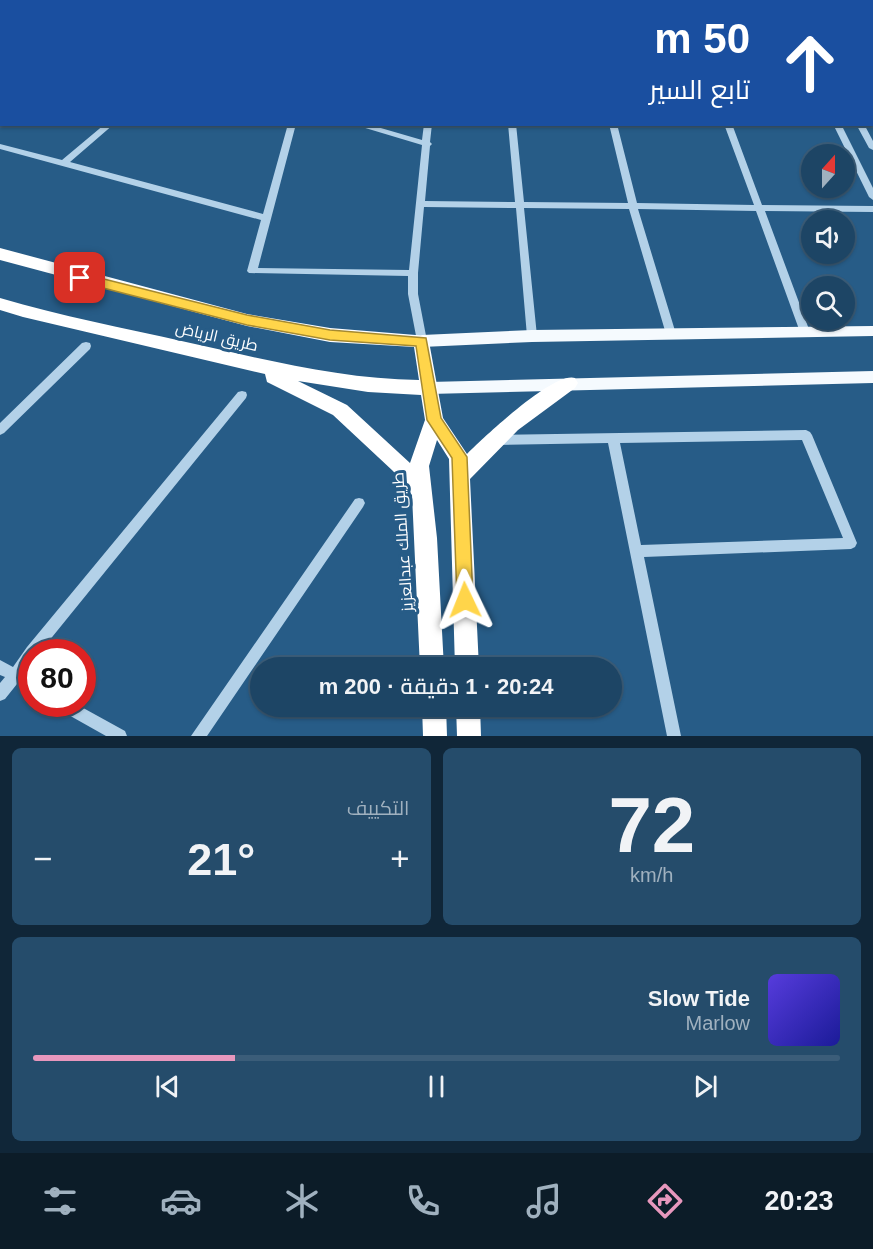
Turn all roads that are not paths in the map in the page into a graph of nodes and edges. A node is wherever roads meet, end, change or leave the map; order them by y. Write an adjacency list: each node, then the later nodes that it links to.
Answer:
1 (108, 126): 13 (street)
2 (291, 126): 20 (street)
3 (364, 126): 10 (street)
4 (428, 126): 10 (street)
5 (512, 126): 16 (street)
6 (613, 126): 17 (street)
7 (729, 126): 18 (street)
8 (838, 126): 14 (street)
9 (861, 126): 12 (street)
10 (428, 144): 15 (street)
11 (0, 146): 13 (street)
12 (873, 148)
13 (64, 163): 20 (street)
14 (873, 197)
15 (420, 204): 16 (street); 22 (street)
16 (518, 205): 17 (street); 27 (street)
17 (633, 207): 18 (street); 26 (street)
18 (758, 208): 19 (street); 25 (street)
19 (873, 209)
20 (266, 218): 22 (street)
21 (0, 254): 28 (highway, طريق الرياض)
22 (413, 273): 28 (street)
23 (0, 304): 30 (highway, طريق الرياض)
24 (873, 331): 25 (main road)
25 (805, 332): 26 (main road)
26 (671, 334): 27 (main road)
27 (532, 336): 28 (main road)
28 (422, 341): 33 (highway)
29 (86, 345): 36 (street)
30 (221, 357): 33 (highway, طريق الرياض); 40 (highway)
31 (873, 377): 32 (main road)
32 (569, 383): 33 (main road); 38 (highway)
33 (429, 388): 35 (highway)
34 (242, 395): 43 (street)
35 (434, 420): 39 (highway); 40 (highway, طريق الملك عبدالعزيز)
36 (0, 430)
37 (613, 438): 38 (street); 42 (street); 42 (street)
38 (493, 440): 39 (highway)
39 (461, 475): 45 (highway)
40 (422, 493): 44 (highway, طريق الملك عبدالعزيز)
41 (359, 503): 55 (street)
42 (637, 551): 58 (street)
43 (43, 639)
44 (431, 657)
45 (467, 657)
46 (0, 667): 48 (street)
47 (18, 670): 48 (street)
48 (14, 675): 49 (street); 50 (street)
49 (18, 677)
50 (0, 694)
51 (86, 717): 54 (street)
52 (434, 717): 56 (highway)
53 (468, 717): 57 (highway)
54 (120, 736)
55 (198, 736)
56 (435, 736)
57 (469, 736)
58 (674, 736)

